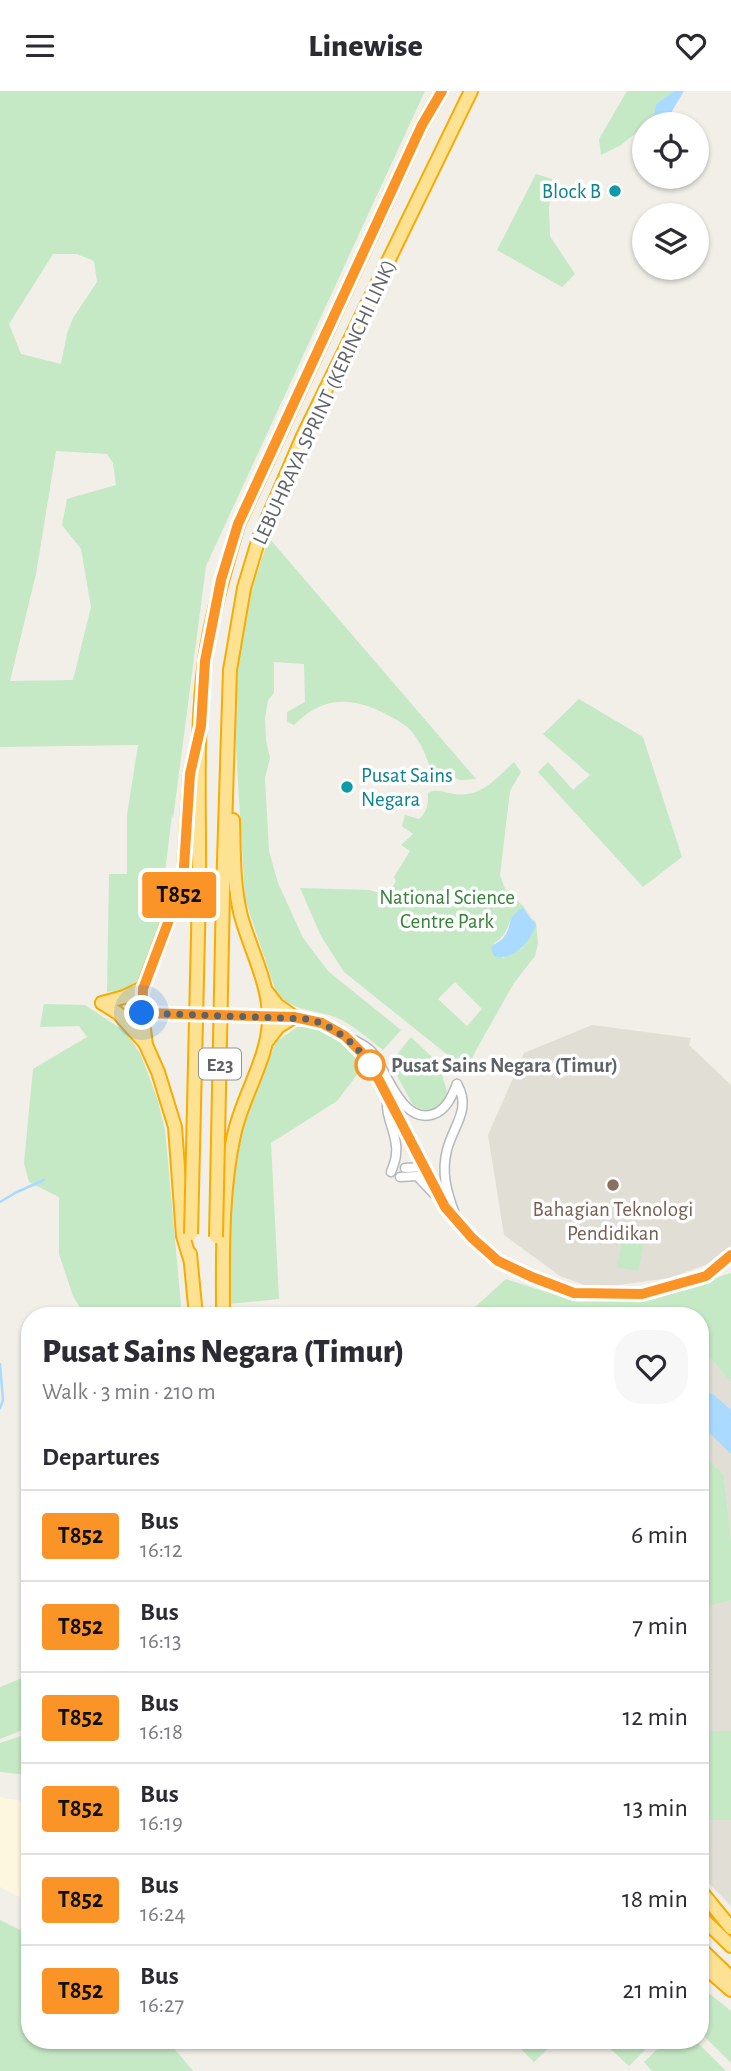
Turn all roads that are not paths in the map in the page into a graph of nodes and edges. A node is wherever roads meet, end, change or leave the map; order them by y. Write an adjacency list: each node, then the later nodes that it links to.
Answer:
1 (442, 91): 4 (highway, LEBUHRAYA SPRINT (KERINCHI LINK) / E23)
2 (471, 91): 3 (highway, LEBUHRAYA SPRINT (KERINCHI LINK) / E23)
3 (228, 714): 5 (highway); 23 (highway, LEBUHRAYA SPRINT (KERINCHI LINK) / E23, bridge)
4 (201, 726): 6 (highway); 21 (highway, LEBUHRAYA SPRINT (KERINCHI LINK) / E23, bridge)
5 (265, 988): 8 (highway); 9 (highway)
6 (143, 989): 7 (highway); 12 (highway)
7 (142, 1013): 8 (street); 12 (highway)
8 (269, 1016): 9 (street); 11 (highway)
9 (294, 1017): 10 (street); 11 (highway)
10 (345, 1036): 13 (street); 19 (street)
11 (268, 1039): 24 (highway)
12 (146, 1045): 21 (highway)
13 (388, 1097): 14 (street); 16 (street)
14 (424, 1167): 15 (street); 18 (street)
15 (405, 1168)
16 (391, 1171)
17 (400, 1177): 18 (street)
18 (445, 1207): 19 (street)
19 (457, 1219): 20 (street)
20 (731, 1255)
21 (190, 1259): 22 (highway, LEBUHRAYA SPRINT (KERINCHI LINK) / E23)
22 (195, 1307)
23 (222, 1307)
24 (223, 1307)
25 (709, 1901): 27 (highway)
26 (709, 1925): 28 (highway)
27 (731, 1928)
28 (731, 1946)
29 (709, 1957): 31 (highway)
30 (709, 1972): 32 (highway)
31 (731, 1978)
32 (731, 1990)

